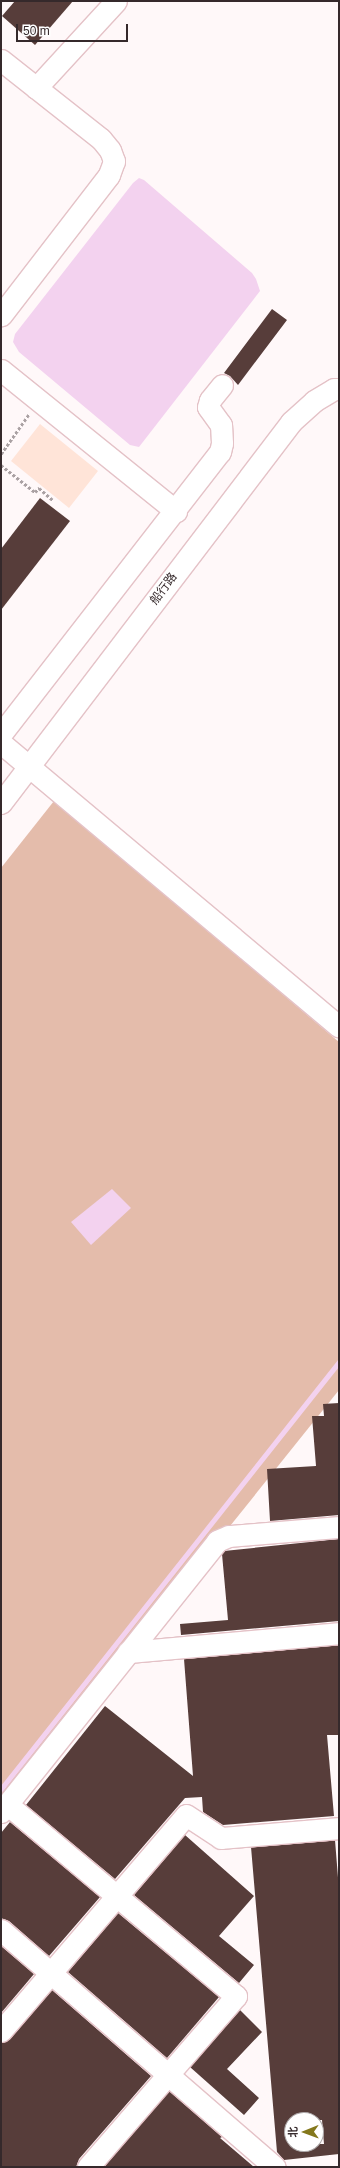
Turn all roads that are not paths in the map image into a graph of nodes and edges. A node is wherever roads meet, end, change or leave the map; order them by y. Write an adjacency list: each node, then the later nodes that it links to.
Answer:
1 (116, 1): 3 (street)
2 (1, 60): 3 (street)
3 (36, 88): 4 (street)
4 (1, 315)
5 (1, 370): 8 (street)
6 (222, 385): 8 (street)
7 (339, 389): 11 (street, 船行路)
8 (176, 511): 9 (street)
9 (1, 734)
10 (1, 743): 11 (street)
11 (30, 766): 12 (street, 船行路); 13 (street)
12 (1, 803)
13 (339, 1027)
14 (339, 1527): 16 (street)
15 (339, 1633): 16 (street)
16 (128, 1652): 17 (street)
17 (4, 1808): 19 (street)
18 (339, 1828): 19 (street)
19 (117, 1895): 21 (street); 23 (street)
20 (1, 1930): 21 (street)
21 (51, 1972): 22 (street); 23 (street)
22 (1, 2031)
23 (168, 2073): 24 (street); 25 (street)
24 (88, 2167)
25 (275, 2167)

